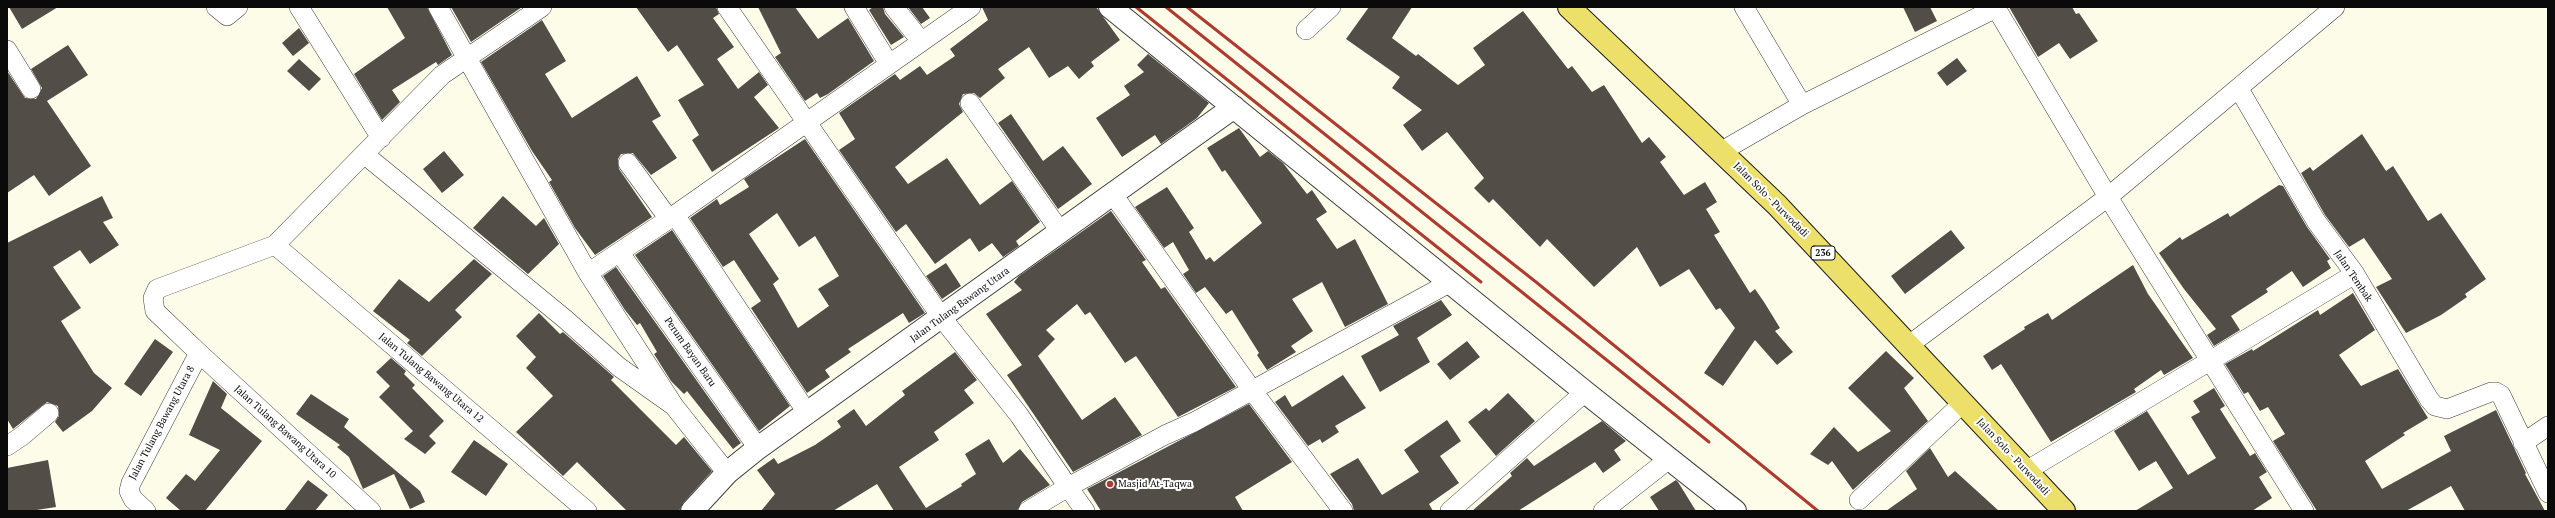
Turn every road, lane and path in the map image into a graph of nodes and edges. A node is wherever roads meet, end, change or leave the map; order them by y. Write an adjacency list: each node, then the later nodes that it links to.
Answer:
1 (216, 7): 2 (street)
2 (238, 7)
3 (299, 7): 27 (street)
4 (438, 7): 19 (street)
5 (542, 7): 19 (street)
6 (727, 7): 26 (street)
7 (854, 7): 20 (street)
8 (894, 7): 17 (street)
9 (972, 7): 17 (street)
10 (1110, 7): 25 (street)
11 (1331, 7): 16 (street)
12 (1569, 7): 28 (main road, Jalan Solo - Purwodadi / 236)
13 (1744, 7): 24 (street)
14 (1997, 7): 24 (street); 32 (street)
15 (2336, 7): 22 (street)
16 (1306, 30)
17 (921, 42): 20 (street)
18 (7, 50): 21 (street)
19 (467, 59): 27 (street); 37 (street)
20 (889, 64): 26 (street)
21 (31, 89)
22 (2239, 89): 32 (street); 38 (street, Jalan Tembak)
23 (970, 103): 34 (street)
24 (1802, 105): 28 (street)
25 (1234, 107): 31 (street, Jalan Tulang Bawang Utara); 39 (street)
26 (808, 121): 33 (street); 40 (street)
27 (381, 138): 29 (street)
28 (1722, 151): 41 (main road, Jalan Solo - Purwodadi / 236)
29 (364, 154): 35 (street); 47 (street)
30 (628, 163): 33 (street)
31 (1112, 193): 34 (street, Jalan Tulang Bawang Utara); 44 (street)
32 (2108, 197): 41 (street); 43 (street)
33 (673, 219): 37 (street); 49 (street)
34 (1060, 232): 40 (street, Jalan Tulang Bawang Utara)
35 (275, 245): 42 (street, Jalan Tulang Bawang Utara 10); 63 (street, Jalan Tulang Bawang Utara 12)
36 (622, 256): 53 (street, Perum Bayan Baru)
37 (588, 273): 47 (street)
38 (2355, 274): 43 (street); 51 (street, Jalan Tembak)
39 (1451, 282): 44 (street); 45 (street)
40 (942, 318): 49 (street, Jalan Tulang Bawang Utara); 57 (street)
41 (1909, 345): 46 (main road, Jalan Solo - Purwodadi / 236)
42 (199, 353): 61 (street, Jalan Tulang Bawang Utara 8); 62 (street, Jalan Tulang Bawang Utara 10)
43 (2210, 361): 55 (street); 71 (street)
44 (1252, 390): 57 (street); 67 (street)
45 (1585, 392): 54 (street); 60 (street)
46 (1963, 403): 55 (main road, Jalan Solo - Purwodadi / 236); 59 (street)
47 (674, 406): 56 (street)
48 (49, 413): 52 (street)
49 (808, 414): 53 (street, Jalan Tulang Bawang Utara)
50 (2548, 426): 51 (street)
51 (2523, 443): 58 (street)
52 (7, 446)
53 (758, 448): 56 (street, Jalan Tulang Bawang Utara)
54 (1669, 458): 68 (street); 69 (street)
55 (2026, 470): 70 (main road, Jalan Solo - Purwodadi / 236)
56 (727, 473): 64 (street, Jalan Tulang Bawang Utara)
57 (1068, 487): 65 (street); 66 (street)
58 (2548, 493)
59 (1859, 500)
60 (1460, 508)
61 (146, 511)
62 (371, 511)
63 (587, 511)
64 (692, 511)
65 (1028, 511)
66 (1084, 511)
67 (1343, 511)
68 (1603, 511)
69 (1736, 511)
70 (2064, 511)
71 (2304, 511)

